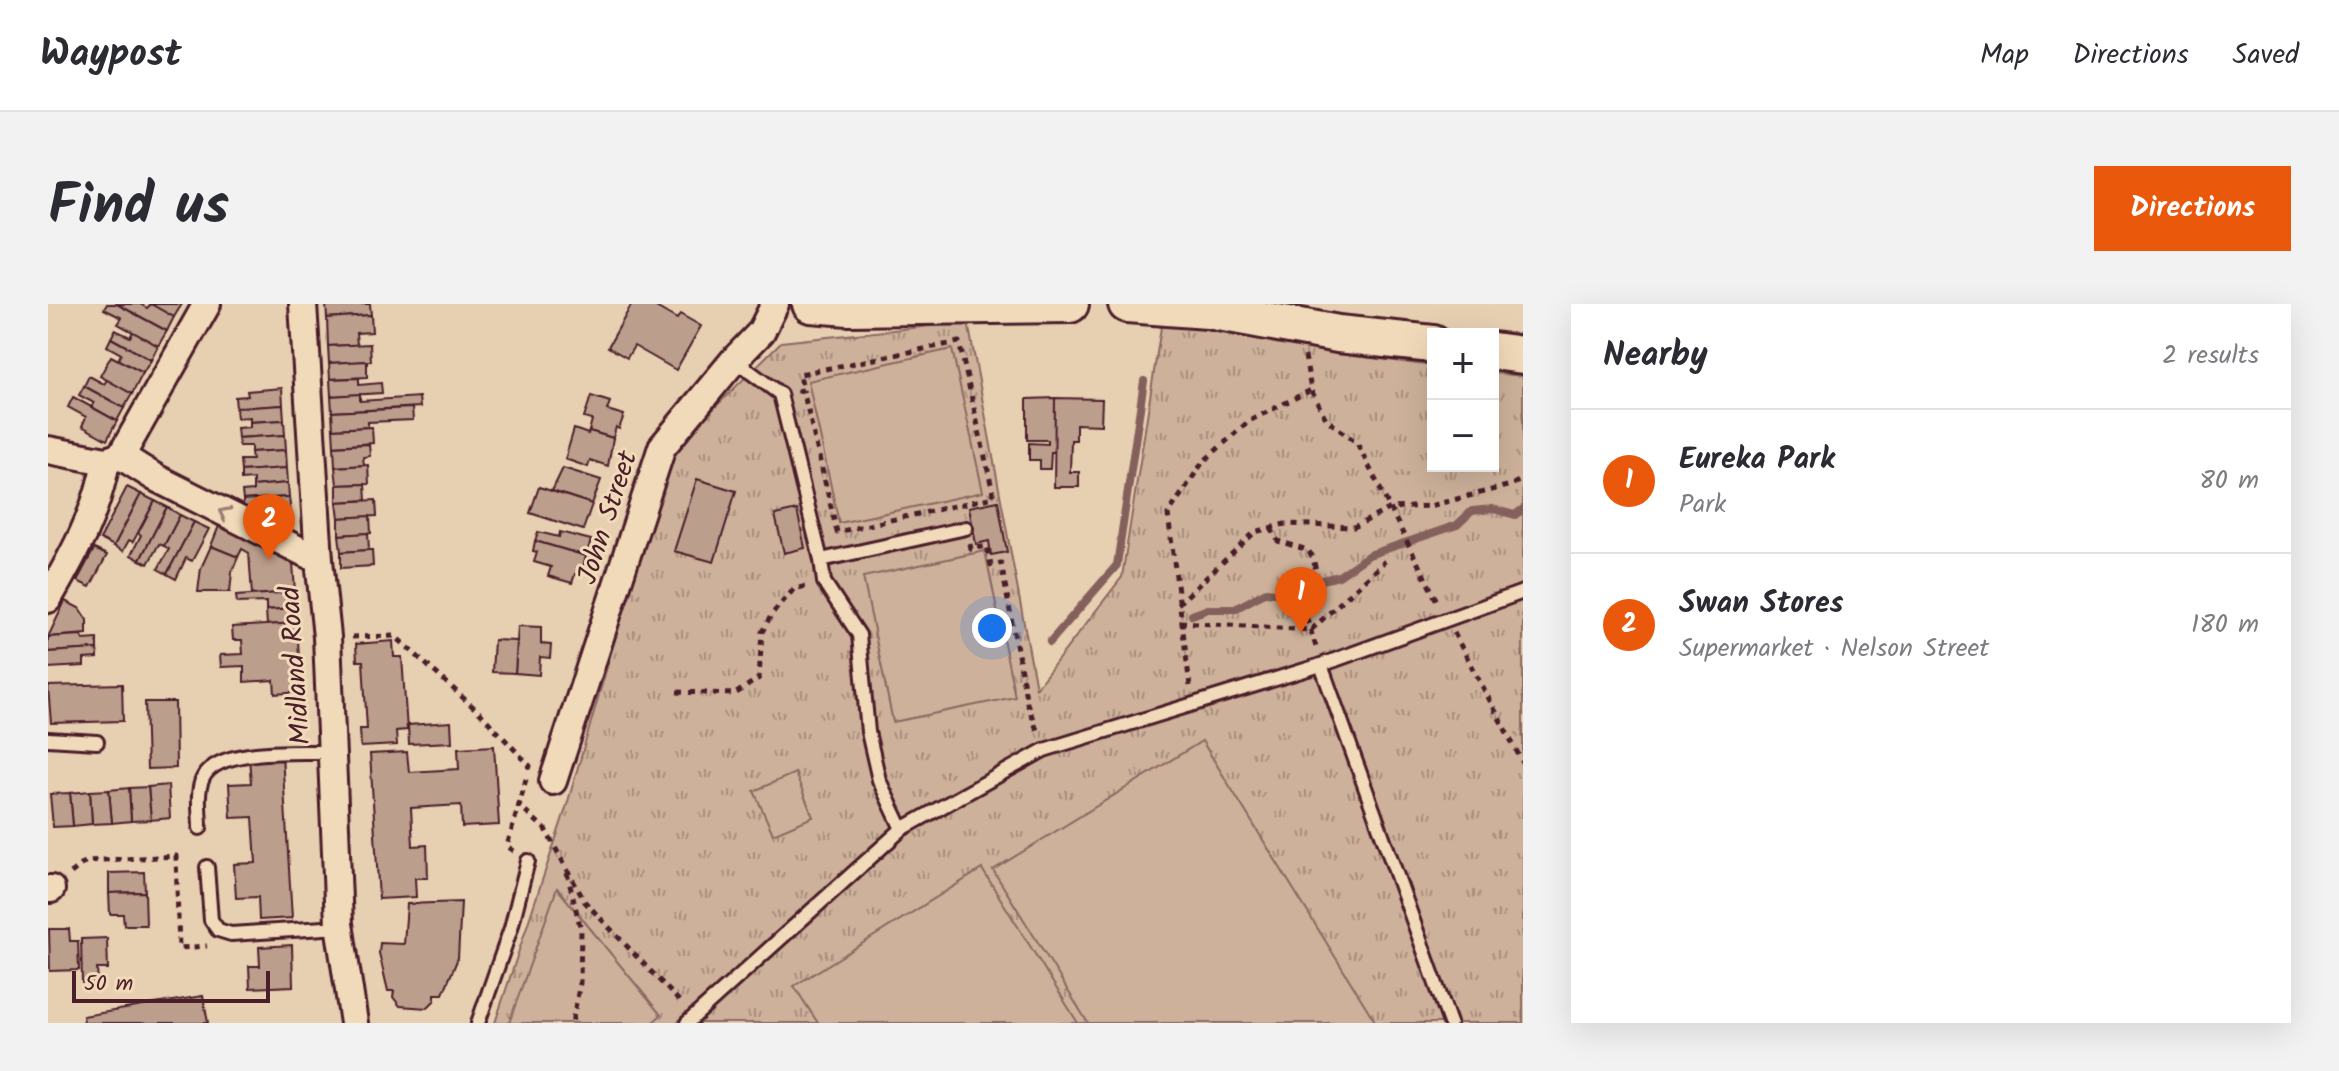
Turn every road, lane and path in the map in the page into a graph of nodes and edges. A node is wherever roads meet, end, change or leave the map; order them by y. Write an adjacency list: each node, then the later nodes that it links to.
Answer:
1 (207, 304): 18 (street)
2 (303, 304): 24 (street, Midland Road)
3 (775, 304): 13 (street, John Street)
4 (811, 304): 7 (main road)
5 (1070, 304): 7 (main road)
6 (1127, 304): 8 (main road)
7 (896, 305)
8 (1208, 307): 9 (main road)
9 (1305, 328): 10 (main road); 15 (path)
10 (1427, 343)
11 (1499, 352): 12 (main road)
12 (1523, 355)
13 (734, 360): 16 (lane); 43 (street, John Street)
14 (803, 390): 16 (path); 20 (path); 20 (path)
15 (1311, 390): 21 (path); 30 (path)
16 (780, 394): 25 (lane)
17 (48, 450): 18 (street)
18 (114, 459): 24 (street, one-way to 18); 29 (street)
19 (1523, 479): 21 (path)
20 (961, 504): 22 (path)
21 (1391, 508): 23 (path); 31 (path)
22 (966, 528): 25 (lane); 40 (path)
23 (1271, 528): 30 (path); 33 (path)
24 (319, 560): 34 (street, Midland Road)
25 (821, 560): 27 (lane)
26 (1385, 561): 33 (path)
27 (824, 582): 36 (path); 46 (lane)
28 (1523, 592): 31 (lane)
29 (48, 599)
30 (1178, 605): 32 (path)
31 (1447, 619): 35 (lane); 42 (path)
32 (1180, 622): 33 (path); 37 (path)
33 (1311, 630)
34 (327, 637): 41 (street, Midland Road); 44 (path)
35 (1321, 665): 37 (lane); 55 (lane)
36 (677, 692)
37 (1192, 705): 40 (lane)
38 (48, 739): 39 (lane)
39 (97, 742)
40 (1044, 750): 46 (lane)
41 (332, 752): 45 (lane); 50 (street, Midland Road)
42 (1523, 763)
43 (553, 781)
44 (519, 805): 47 (path); 48 (path)
45 (200, 828)
46 (902, 829): 51 (lane)
47 (528, 861): 53 (lane)
48 (564, 864): 51 (path); 54 (path)
49 (207, 867): 50 (lane)
50 (340, 927): 52 (street, Midland Road)
51 (690, 1020)
52 (354, 1023)
53 (478, 1023)
54 (572, 1023)
55 (1450, 1023)

